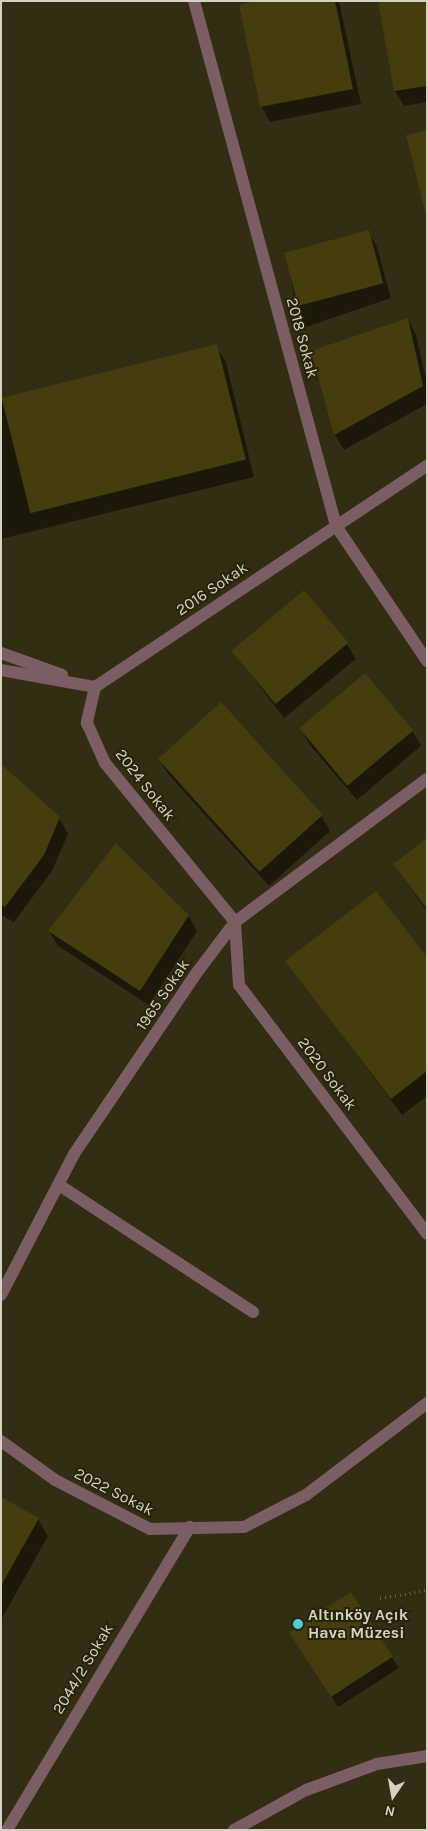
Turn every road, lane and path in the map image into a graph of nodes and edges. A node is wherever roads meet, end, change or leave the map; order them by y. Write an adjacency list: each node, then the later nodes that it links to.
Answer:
1 (194, 1): 3 (street, 2018 Sokak)
2 (427, 466): 3 (street, 2016 Sokak)
3 (336, 526): 5 (street, 2018 Sokak); 7 (street, 2016 Sokak)
4 (1, 653): 7 (street)
5 (427, 661)
6 (1, 670): 7 (street)
7 (95, 687): 9 (street, 2024 Sokak)
8 (427, 780): 9 (street, 1965 Sokak)
9 (235, 922): 10 (street, 1965 Sokak); 11 (street, 2020 Sokak)
10 (58, 1184): 12 (street, 1965 Sokak); 13 (street)
11 (427, 1234)
12 (1, 1295)
13 (252, 1312)
14 (427, 1403): 16 (street, 2022 Sokak)
15 (1, 1441): 16 (street, 2022 Sokak)
16 (190, 1527): 20 (street, 2044/2 Sokak)
17 (427, 1590): 18 (path)
18 (380, 1598)
19 (427, 1756): 21 (street)
20 (8, 1830)
21 (234, 1830)

